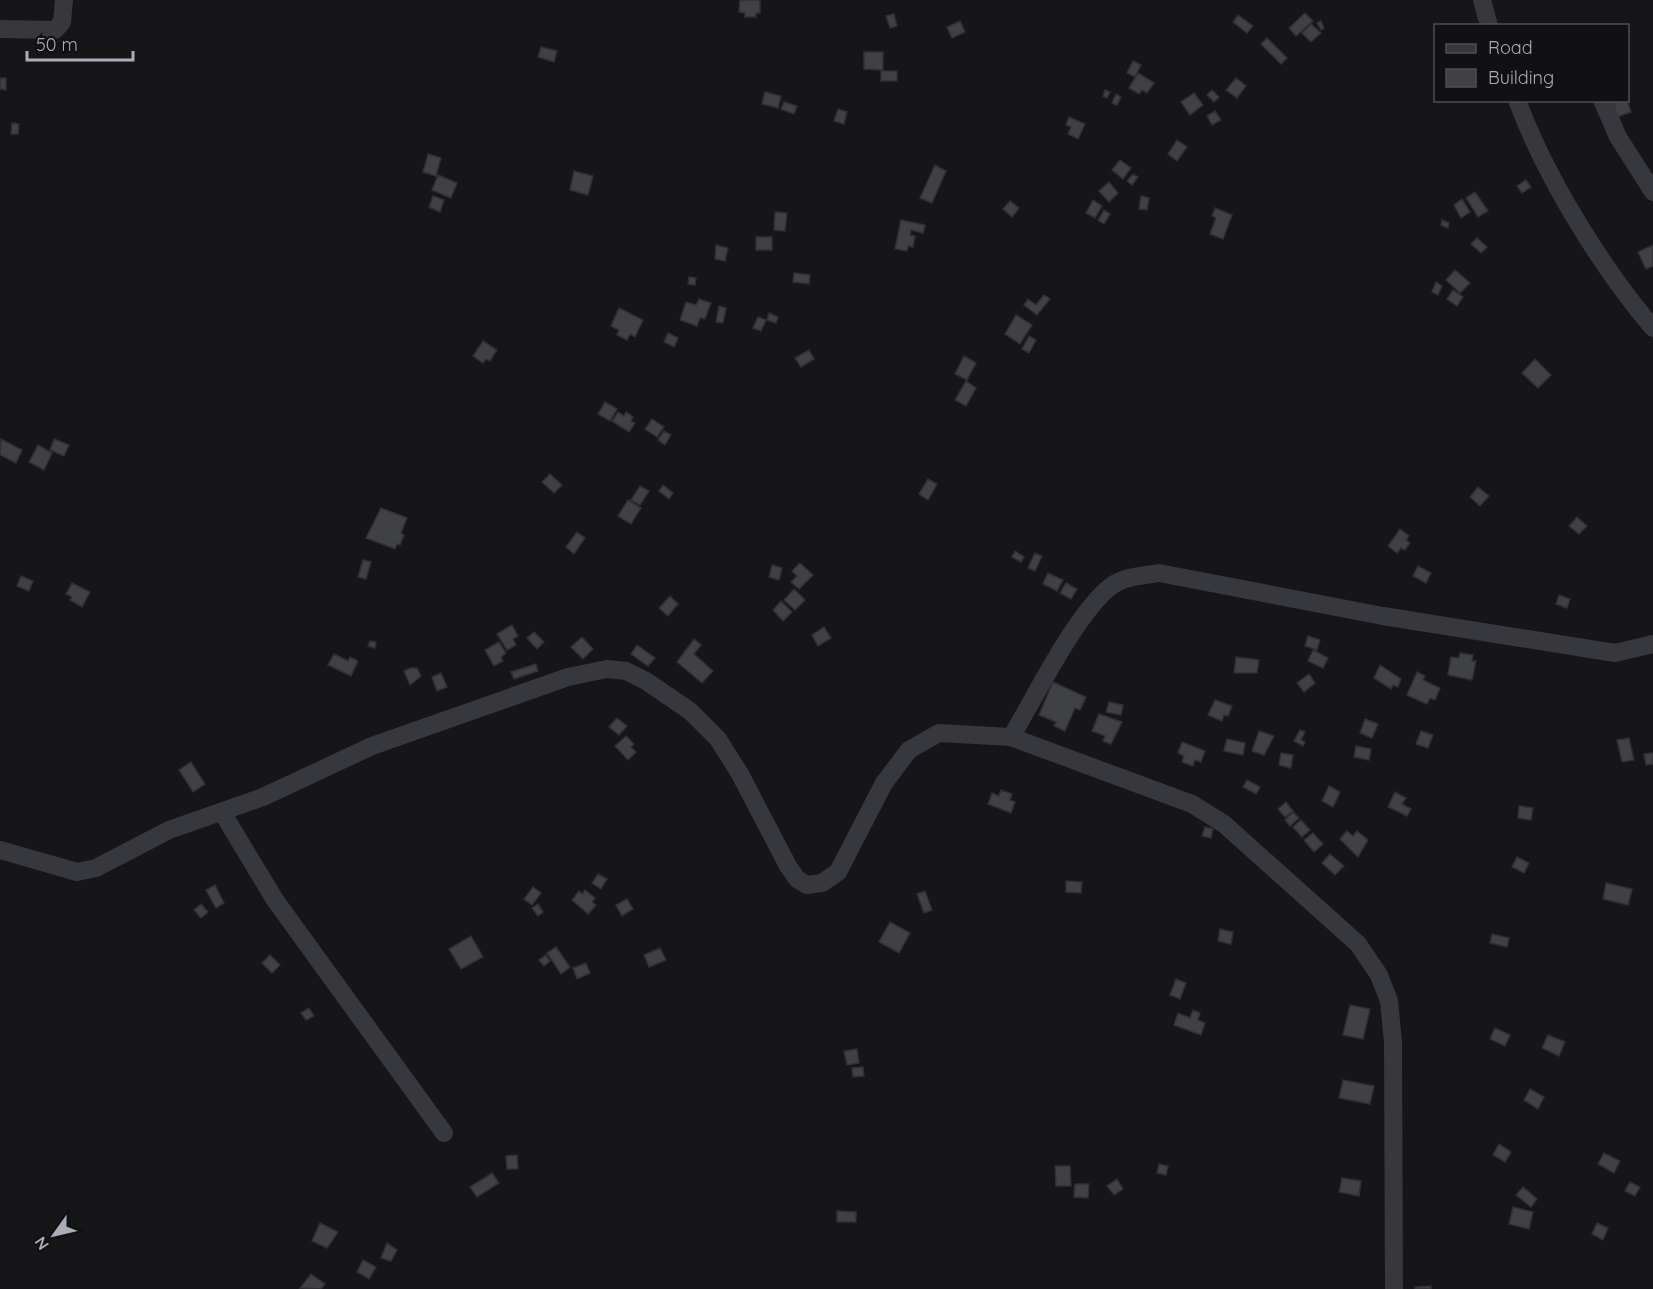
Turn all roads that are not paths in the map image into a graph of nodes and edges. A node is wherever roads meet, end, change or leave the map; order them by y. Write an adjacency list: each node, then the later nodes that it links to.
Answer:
1 (64, 0): 4 (street)
2 (1482, 0): 3 (street)
3 (1488, 24)
4 (0, 29)
5 (1518, 102): 8 (street)
6 (1603, 102): 7 (street)
7 (1653, 192)
8 (1653, 328)
9 (1653, 644): 10 (street)
10 (1011, 737): 11 (street); 14 (street)
11 (222, 812): 12 (street); 13 (street)
12 (0, 850)
13 (444, 1133)
14 (1394, 1289)

